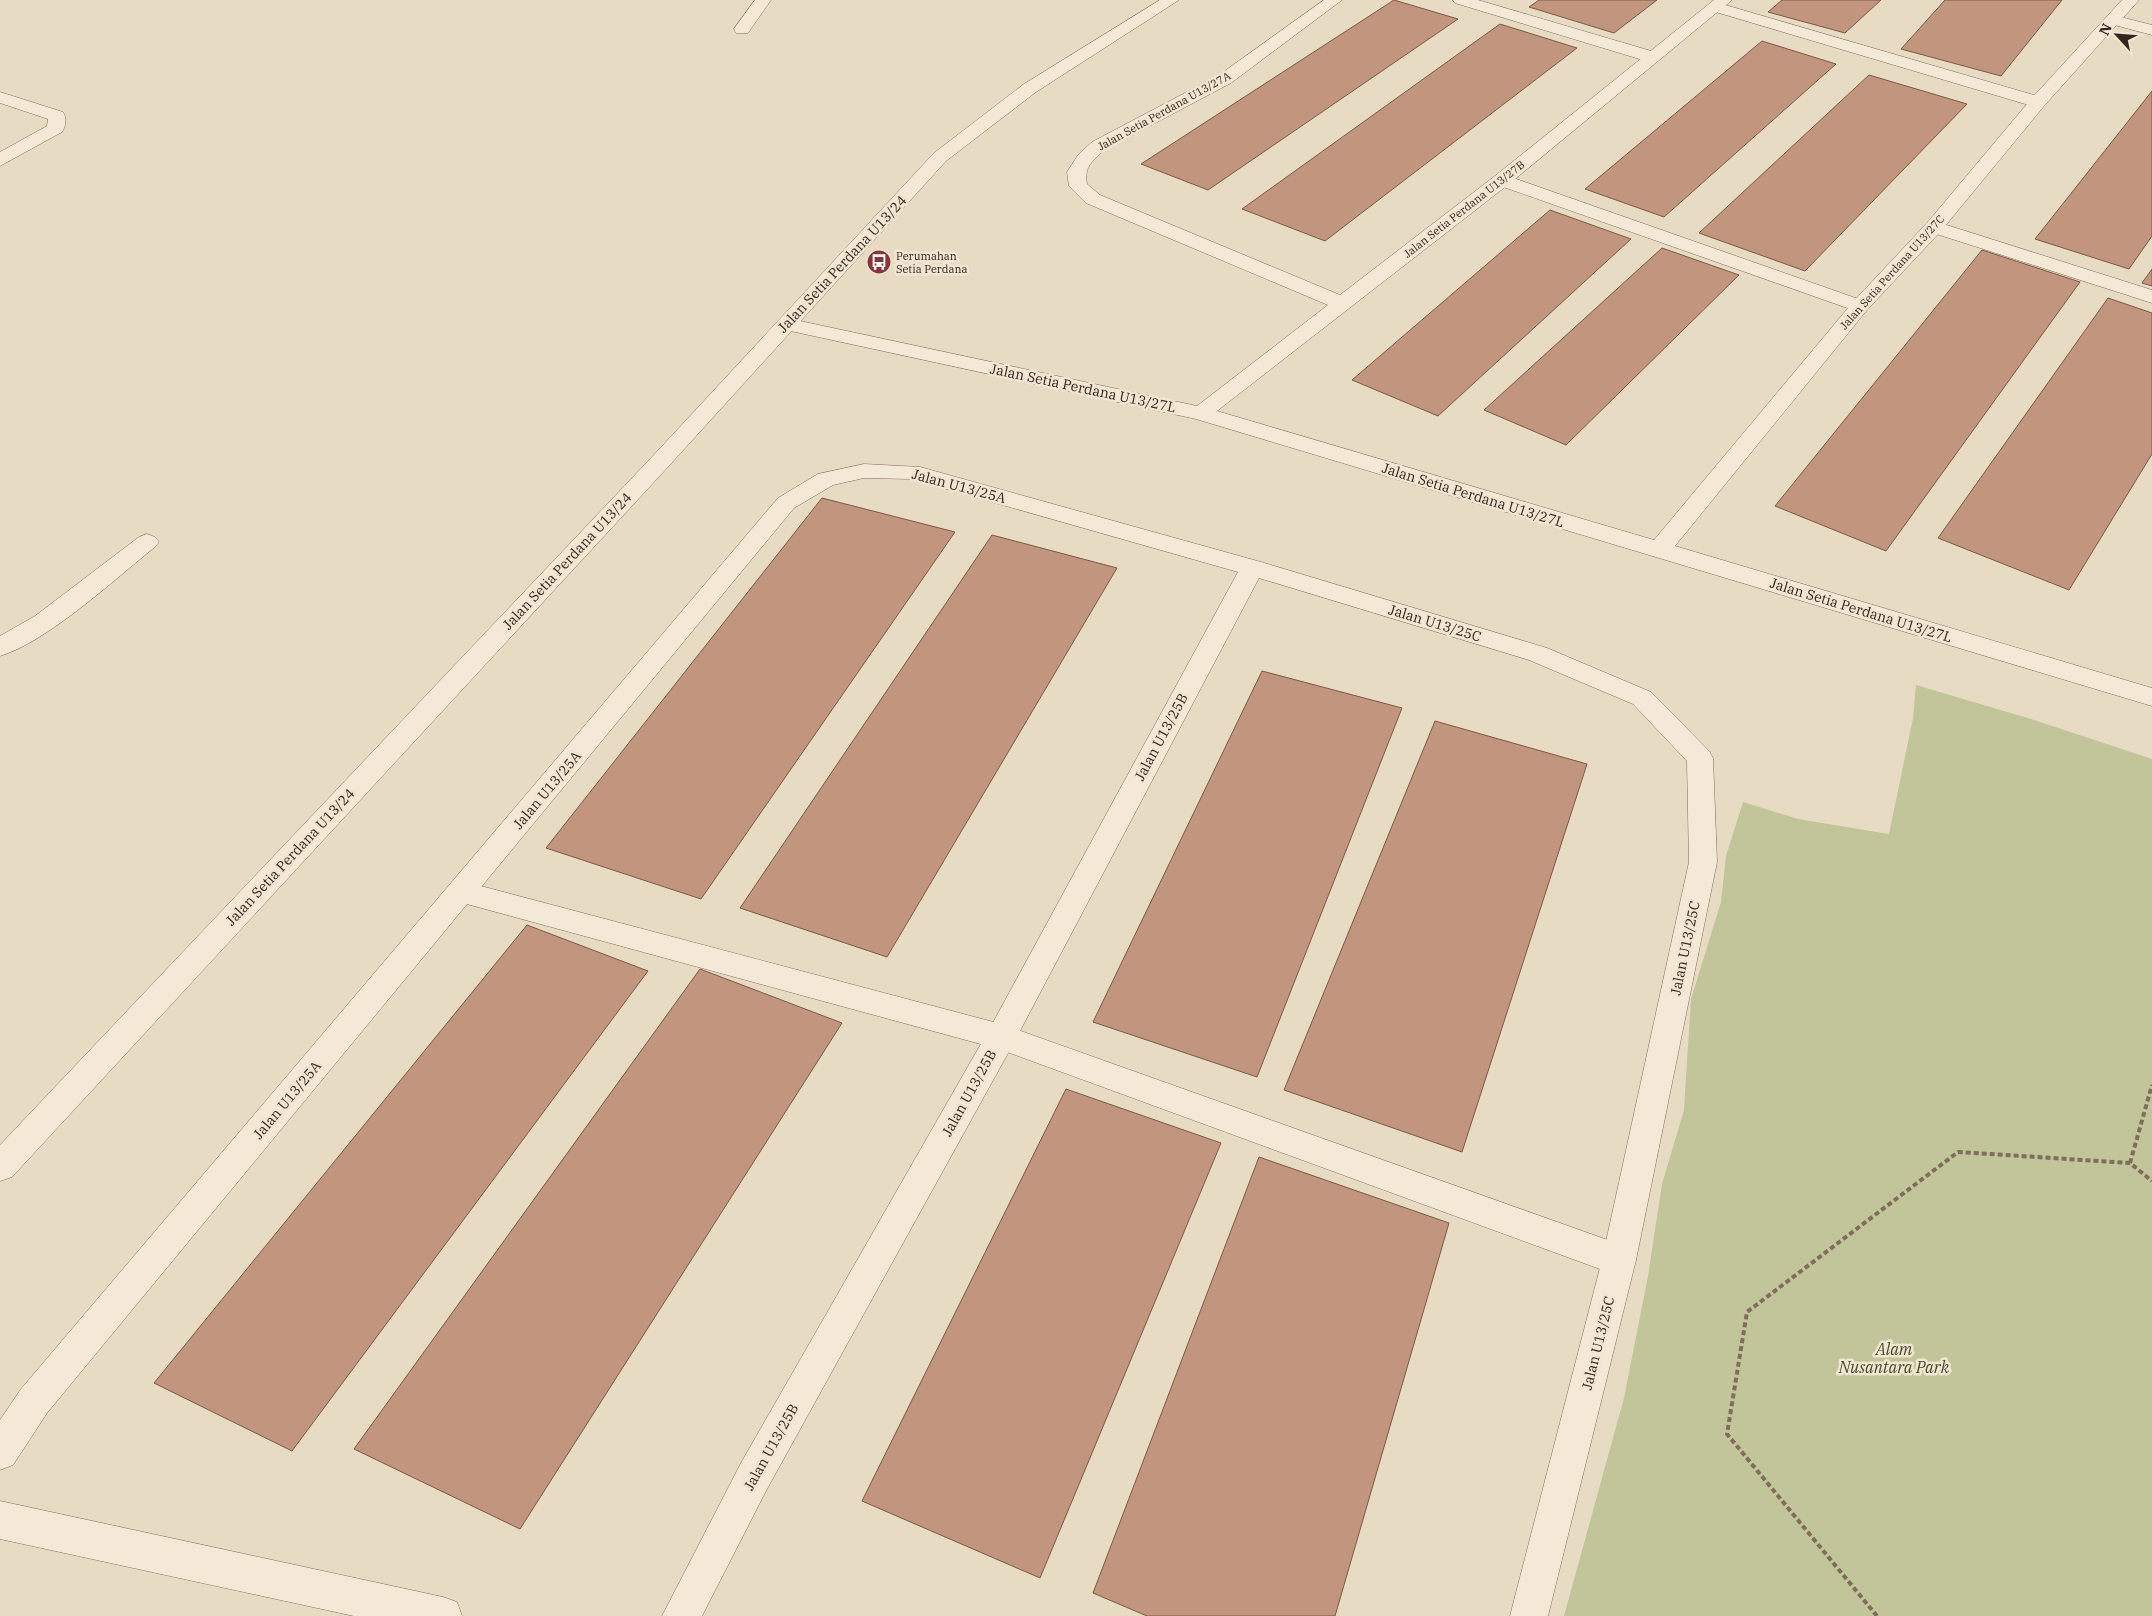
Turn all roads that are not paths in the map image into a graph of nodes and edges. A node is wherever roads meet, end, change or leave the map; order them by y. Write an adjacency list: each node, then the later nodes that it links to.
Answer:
1 (763, 0): 8 (street)
2 (1171, 0): 19 (street, Jalan Setia Perdana U13/24)
3 (1334, 0): 17 (street, Jalan Setia Perdana U13/27A)
4 (1461, 0): 10 (street)
5 (2131, 0): 7 (street, Jalan Setia Perdana U13/27C)
6 (1720, 4): 10 (street, Jalan Setia Perdana U13/27B); 12 (street)
7 (2114, 20): 9 (street); 12 (street, Jalan Setia Perdana U13/27C)
8 (742, 29)
9 (2152, 30)
10 (1652, 57): 14 (street, Jalan Setia Perdana U13/27B)
11 (0, 97): 13 (street)
12 (2038, 102): 15 (street, Jalan Setia Perdana U13/27C)
13 (0, 160)
14 (1502, 180): 17 (street, Jalan Setia Perdana U13/27B); 18 (street)
15 (1934, 227): 16 (street); 18 (street, Jalan Setia Perdana U13/27C)
16 (2152, 297)
17 (1343, 304): 20 (street, Jalan Setia Perdana U13/27B)
18 (1860, 306): 22 (street, Jalan Setia Perdana U13/27C)
19 (786, 324): 20 (street, Jalan Setia Perdana U13/27L); 28 (street, Jalan Setia Perdana U13/24)
20 (1201, 414): 22 (street, Jalan Setia Perdana U13/27L)
21 (147, 542): 24 (street)
22 (1659, 550): 25 (street, Jalan Setia Perdana U13/27L)
23 (1252, 568): 26 (street, Jalan U13/25A); 27 (street, Jalan U13/25B); 29 (street, Jalan U13/25C)
24 (0, 647)
25 (2151, 696)
26 (462, 892): 27 (street); 30 (street, Jalan U13/25A)
27 (1001, 1037): 29 (street); 33 (street, Jalan U13/25B)
28 (0, 1167)
29 (1619, 1260): 34 (street, Jalan U13/25C)
30 (0, 1452)
31 (0, 1520): 32 (street)
32 (443, 1616)
33 (681, 1616)
34 (1530, 1616)

